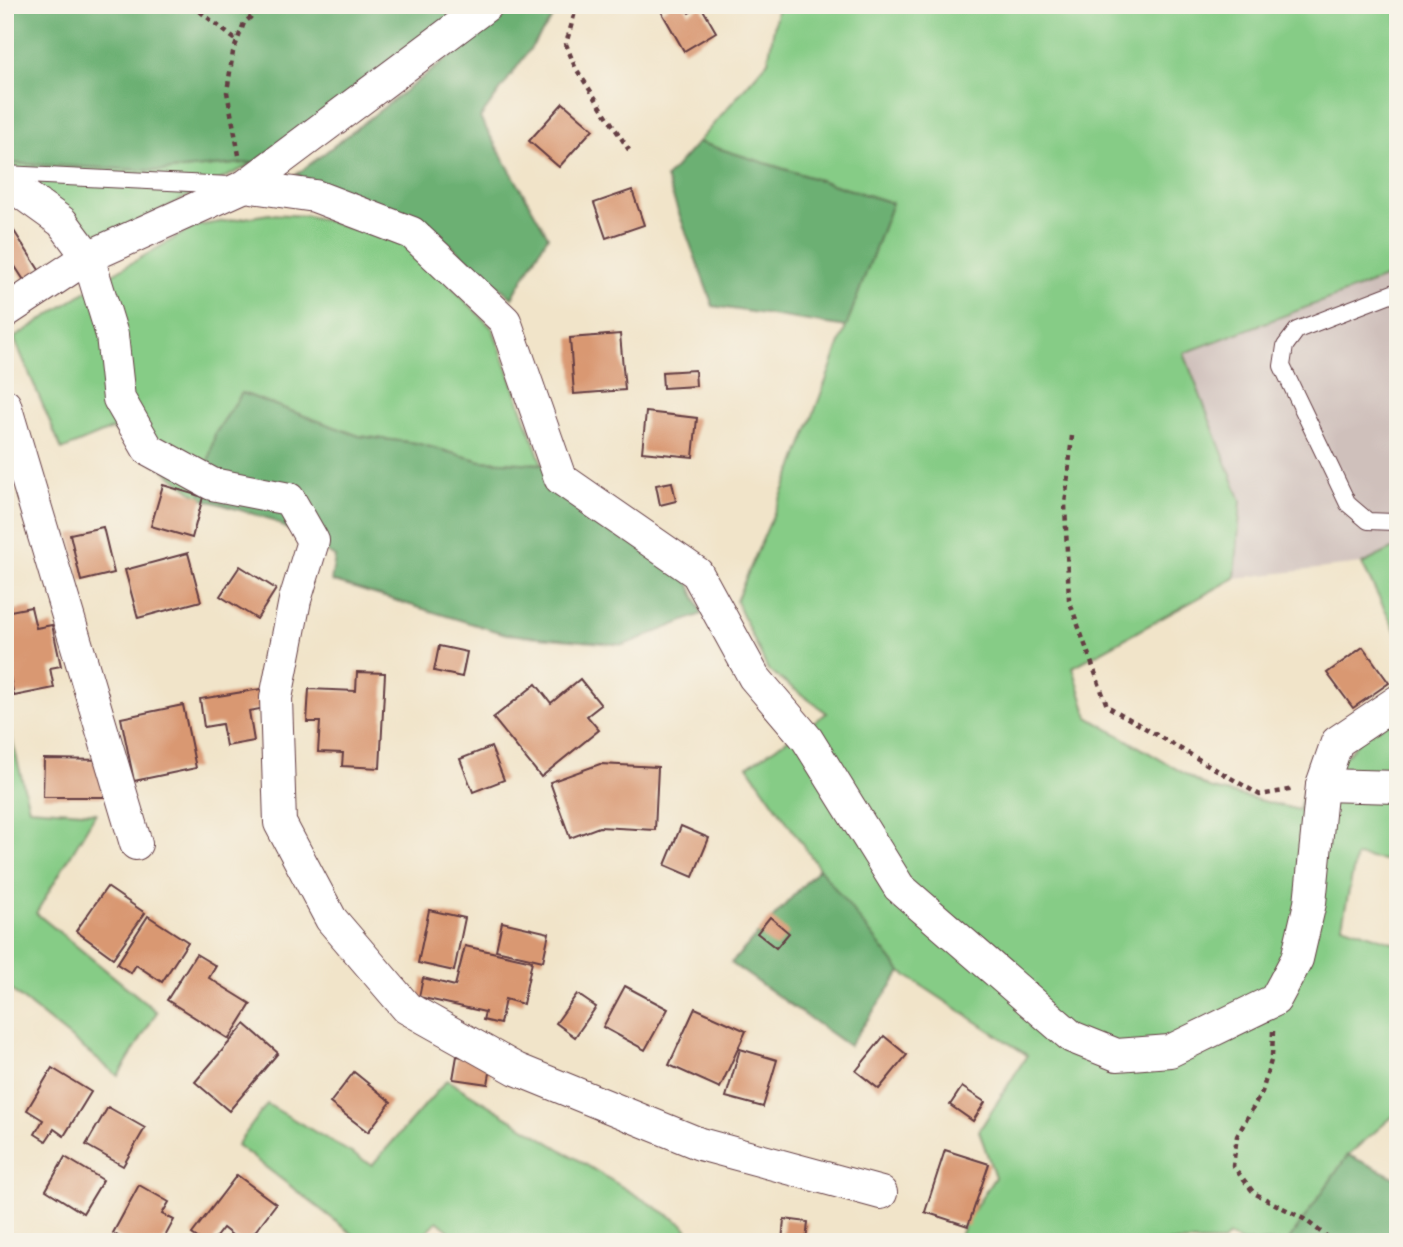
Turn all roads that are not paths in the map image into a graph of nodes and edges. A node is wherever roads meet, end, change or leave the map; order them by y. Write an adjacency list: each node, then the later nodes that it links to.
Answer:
1 (487, 5): 4 (street)
2 (5, 174): 4 (lane)
3 (5, 181): 5 (street)
4 (245, 186): 5 (street); 11 (street)
5 (88, 257): 7 (street); 14 (street)
6 (1398, 291): 9 (lane)
7 (5, 312)
8 (5, 405): 13 (street)
9 (1398, 520)
10 (1398, 701): 11 (street)
11 (1322, 785): 12 (street)
12 (1398, 787)
13 (136, 844)
14 (881, 1193)

